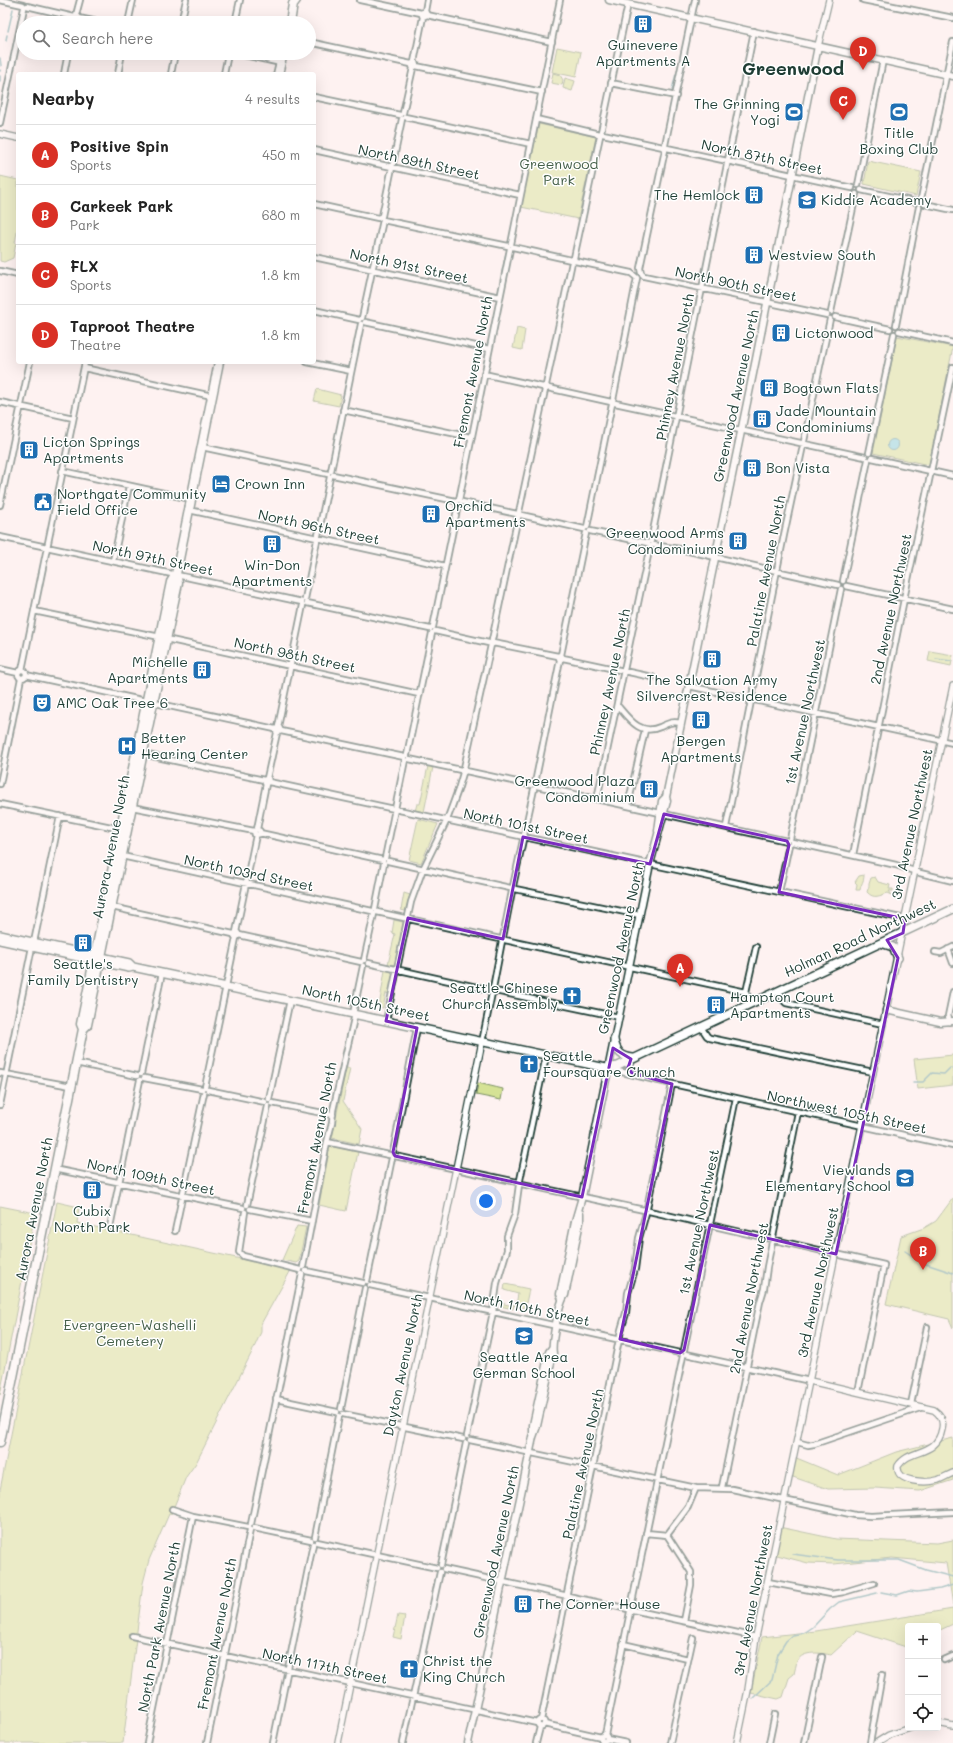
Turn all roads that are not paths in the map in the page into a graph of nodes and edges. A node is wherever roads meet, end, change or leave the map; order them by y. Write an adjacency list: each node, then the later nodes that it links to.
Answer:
1 (0, 0): 15 (street)
2 (80, 0): 19 (street)
3 (132, 0): 20 (street)
4 (186, 0): 21 (street)
5 (240, 0): 22 (street)
6 (360, 0): 16 (street)
7 (427, 0): 16 (street)
8 (560, 0): 27 (street, Fremont Avenue North)
9 (609, 0): 14 (main road)
10 (695, 0): 24 (street)
11 (829, 0): 30 (street, Greenwood Avenue North)
12 (863, 0): 25 (street)
13 (293, 1): 23 (highway)
14 (628, 4): 24 (main road); 48 (street)
15 (25, 5): 17 (street); 18 (street)
16 (424, 14): 27 (street); 40 (street)
17 (23, 16)
18 (68, 16)
19 (76, 16)
20 (129, 16)
21 (183, 16)
22 (237, 16)
23 (290, 16)
24 (691, 18): 26 (main road); 50 (street)
25 (953, 18)
26 (754, 31): 30 (main road); 61 (street, Phinney Avenue North)
27 (552, 42): 49 (street, Fremont Avenue North)
28 (953, 42): 46 (street)
29 (316, 44): 40 (street)
30 (818, 46): 38 (main road); 63 (main road, Greenwood Avenue North)
31 (16, 47): 54 (street)
32 (67, 60): 41 (street)
33 (121, 60): 42 (street)
34 (174, 60): 43 (street)
35 (227, 60): 44 (street)
36 (267, 60): 39 (street)
37 (282, 60): 39 (highway)
38 (883, 60): 46 (main road); 64 (street)
39 (281, 63): 45 (highway)
40 (413, 65): 49 (street); 52 (street)
41 (64, 72)
42 (118, 72)
43 (171, 72)
44 (224, 72)
45 (279, 72)
46 (946, 74): 47 (main road); 69 (street)
47 (953, 76)
48 (611, 82): 50 (street); 56 (street)
49 (542, 92): 53 (street, Fremont Avenue North)
50 (676, 96): 59 (street)
51 (316, 97): 52 (street)
52 (403, 116): 58 (street); 62 (street)
53 (536, 119): 56 (street, North 87th Street); 58 (street, Fremont Avenue North)
54 (0, 123)
55 (0, 134): 57 (street)
56 (601, 134): 59 (street, North 87th Street); 78 (street)
57 (16, 138)
58 (531, 144): 68 (street, Fremont Avenue North)
59 (665, 148): 61 (street, North 87th Street); 82 (street, North 90th Street)
60 (316, 150): 62 (street, North 89th Street)
61 (727, 161): 63 (street, North 87th Street); 82 (street, Phinney Avenue North)
62 (392, 167): 68 (street, North 89th Street); 75 (street)
63 (793, 175): 65 (street, North 87th Street); 84 (main road, Greenwood Avenue North)
64 (858, 185): 65 (street); 66 (street)
65 (852, 188): 67 (street)
66 (861, 190): 67 (street); 70 (street)
67 (856, 194): 86 (street)
68 (520, 195): 76 (street, Fremont Avenue North)
69 (921, 199): 70 (street); 72 (street)
70 (916, 202): 73 (street)
71 (316, 204): 75 (street)
72 (925, 204): 73 (street); 74 (street)
73 (919, 207): 88 (street)
74 (953, 210)
75 (382, 218): 76 (street); 80 (street)
76 (510, 246): 78 (street); 83 (street, Fremont Avenue North)
77 (316, 257): 80 (street, North 91st Street)
78 (573, 260): 102 (street); 105 (street, Dayton Avenue North)
79 (0, 270): 81 (street)
80 (372, 270): 83 (street, North 91st Street); 87 (street)
81 (16, 274)
82 (702, 289): 84 (street, North 90th Street); 108 (street, Phinney Avenue North)
83 (500, 297): 93 (street, Fremont Avenue North)
84 (767, 302): 86 (street, North 90th Street); 110 (main road, Greenwood Avenue North)
85 (316, 310): 87 (street)
86 (830, 317): 89 (street, North 90th Street); 112 (street, Palatine Avenue North)
87 (362, 321): 93 (street); 100 (street)
88 (896, 325): 89 (street); 90 (street)
89 (890, 329): 91 (street)
90 (899, 331): 91 (street); 92 (street)
91 (894, 334): 114 (street)
92 (953, 343)
93 (489, 349): 101 (street, Fremont Avenue North)
94 (30, 364): 106 (street)
95 (85, 364): 99 (street)
96 (219, 364): 103 (highway, Aurora Avenue North)
97 (316, 364): 100 (street)
98 (953, 367): 116 (street, 2nd Avenue Northwest)
99 (84, 368): 103 (street); 109 (street)
100 (351, 372): 107 (street)
101 (484, 374): 102 (street); 111 (street, Fremont Avenue North)
102 (546, 387): 105 (street); 124 (street)
103 (212, 396): 113 (highway, Aurora Avenue North)
104 (0, 402): 106 (street)
105 (613, 402): 108 (street); 125 (street, Dayton Avenue North)
106 (20, 406): 109 (street); 122 (street)
107 (343, 410): 111 (street); 117 (street)
108 (676, 415): 110 (street); 128 (street, Phinney Avenue North)
109 (74, 418): 115 (street)
110 (742, 430): 112 (street); 130 (main road, Greenwood Avenue North)
111 (471, 437): 121 (street, Fremont Avenue North)
112 (804, 444): 114 (street); 133 (street, Palatine Avenue North)
113 (202, 447): 117 (street); 120 (highway, Aurora Avenue North)
114 (869, 457): 116 (street); 135 (street)
115 (62, 471): 119 (street); 129 (street)
116 (930, 471): 118 (street); 136 (street, 2nd Avenue Northwest)
117 (330, 474): 121 (street); 127 (street)
118 (953, 476)
119 (129, 486): 120 (street); 131 (street)
120 (191, 500): 123 (highway, Aurora Avenue North)
121 (459, 502): 124 (street); 132 (street, Fremont Avenue North)
122 (0, 505)
123 (189, 510): 127 (street, North 96th Street); 134 (highway, Aurora Avenue North)
124 (519, 515): 125 (street); 142 (street)
125 (587, 530): 128 (street); 143 (street, Dayton Avenue North)
126 (0, 537): 129 (street, North 97th Street)
127 (317, 538): 132 (street, North 96th Street); 137 (street)
128 (651, 544): 130 (street); 146 (street, Phinney Avenue North)
129 (47, 546): 131 (street, North 97th Street); 139 (street)
130 (715, 558): 133 (street); 149 (main road, Greenwood Avenue North)
131 (114, 561): 134 (street, North 97th Street)
132 (445, 566): 140 (street, Fremont Avenue North)
133 (777, 571): 135 (street); 152 (street, Palatine Avenue North)
134 (176, 574): 137 (street, North 97th Street); 141 (highway, Aurora Avenue North)
135 (842, 587): 136 (street); 155 (street, 1st Avenue Northwest)
136 (904, 598): 138 (street); 157 (street, 2nd Avenue Northwest)
137 (304, 602): 140 (street, North 97th Street); 144 (street)
138 (953, 609)
139 (34, 610): 141 (street, North 98th Street); 147 (street)
140 (432, 630): 142 (street, North 97th Street); 151 (street, Fremont Avenue North)
141 (163, 638): 144 (street, North 98th Street); 153 (highway, Aurora Avenue North)
142 (491, 643): 143 (street, North 97th Street); 164 (street)
143 (561, 657): 146 (street, North 97th Street); 167 (street, Dayton Avenue North)
144 (292, 665): 151 (street, North 98th Street); 158 (street)
145 (0, 669): 147 (street)
146 (623, 672): 148 (street, North 97th Street); 154 (street, Phinney Avenue North)
147 (20, 674): 153 (street); 166 (street)
148 (652, 677)
149 (689, 686): 152 (street); 156 (main road, Greenwood Avenue North)
150 (953, 686): 160 (street, 3rd Avenue Northwest)
151 (420, 694): 163 (street, Fremont Avenue North)
152 (752, 699): 155 (street); 177 (street, Palatine Avenue North)
153 (150, 702): 158 (street); 162 (highway, Aurora Avenue North); 178 (highway, Aurora Avenue North)
154 (617, 705): 159 (street); 168 (street, Phinney Avenue North)
155 (816, 713): 157 (street); 181 (street, 1st Avenue Northwest)
156 (681, 723): 159 (street); 174 (main road, Greenwood Avenue North)
157 (878, 726): 160 (street); 182 (street, 2nd Avenue Northwest)
158 (278, 730): 163 (street); 165 (street)
159 (645, 730): 171 (street)
160 (942, 740): 161 (street); 187 (street, 3rd Avenue Northwest)
161 (953, 743)
162 (143, 754): 165 (street, North 101st Street); 172 (highway, Aurora Avenue North)
163 (406, 758): 164 (street); 173 (street, Fremont Avenue North)
164 (463, 770): 167 (street); 176 (street)
165 (267, 781): 173 (street, North 101st Street); 179 (street)
166 (0, 784)
167 (534, 786): 168 (street); 180 (street, Dayton Avenue North)
168 (597, 799): 171 (street)
169 (0, 801): 170 (street)
170 (0, 804): 175 (street)
171 (628, 806): 174 (street)
172 (132, 807): 179 (street); 183 (highway, Aurora Avenue North)
173 (396, 809): 176 (street, North 101st Street); 184 (street, Fremont Avenue North)
174 (662, 813): 177 (street); 185 (main road, Greenwood Avenue North)
175 (60, 816): 178 (street); 204 (street)
176 (447, 820): 180 (street, North 101st Street); 186 (street)
177 (726, 827): 181 (street)
178 (121, 829): 209 (highway, Aurora Avenue North)
179 (257, 832): 184 (street); 189 (street)
180 (523, 837): 185 (street, North 101st Street); 190 (street, Dayton Avenue North)
181 (789, 842): 182 (street); 191 (street, 1st Avenue Northwest)
182 (852, 855): 187 (street)
183 (122, 856): 189 (street, North 103rd Street); 192 (highway, Aurora Avenue North)
184 (385, 860): 186 (street); 194 (street, Fremont Avenue North)
185 (650, 864): 191 (street, North 101st Street); 195 (main road, Greenwood Avenue North)
186 (423, 869): 190 (street); 196 (street)
187 (915, 871): 188 (street); 197 (street, 3rd Avenue Northwest)
188 (953, 880)
189 (246, 883): 194 (street, North 103rd Street); 200 (street)
190 (513, 888): 195 (street); 201 (street, Dayton Avenue North)
191 (779, 892): 197 (street, North 101st Street)
192 (112, 907): 200 (street); 209 (highway, Aurora Avenue North)
193 (953, 909): 198 (main road, Holman Road Northwest)
194 (375, 912): 196 (street, North 103rd Street); 210 (street, Fremont Avenue North)
195 (640, 915): 212 (main road, Greenwood Avenue North)
196 (408, 918): 201 (street, North 103rd Street); 213 (street)
197 (905, 919): 198 (street, 3rd Avenue Northwest)
198 (903, 933): 203 (main road, Holman Road Northwest); 208 (street, 3rd Avenue Northwest)
199 (0, 935): 204 (main road)
200 (236, 935): 210 (street); 215 (street)
201 (502, 939): 212 (street, North 103rd Street); 216 (street, Dayton Avenue North)
202 (0, 940): 204 (main road)
203 (881, 943): 208 (main road); 217 (main road, Holman Road Northwest)
204 (33, 944): 209 (main road, North 105th Street); 238 (street)
205 (756, 947): 218 (street)
206 (950, 948): 207 (street); 211 (street)
207 (935, 952)
208 (898, 958): 222 (street, 3rd Avenue Northwest)
209 (97, 959): 214 (main road, North 105th Street); 234 (highway, Aurora Avenue North)
210 (364, 963): 213 (street); 223 (street, Fremont Avenue North)
211 (953, 963)
212 (630, 966): 218 (street, North 103rd Street); 224 (main road, Greenwood Avenue North)
213 (398, 970): 216 (street); 225 (street)
214 (162, 973): 215 (main road, North 105th Street); 240 (street)
215 (226, 986): 220 (main road, North 105th Street); 243 (street)
216 (492, 990): 224 (street); 231 (street, Dayton Avenue North)
217 (778, 991): 221 (main road, Holman Road Northwest); 227 (street)
218 (746, 992): 221 (street)
219 (953, 992): 226 (street)
220 (290, 1000): 223 (main road, North 105th Street); 245 (street)
221 (752, 1003): 228 (main road, Holman Road Northwest)
222 (886, 1010): 226 (main road); 227 (street, 3rd Avenue Northwest)
223 (354, 1014): 225 (main road, North 105th Street); 248 (street, Fremont Avenue North)
224 (619, 1017): 230 (main road, Greenwood Avenue North)
225 (386, 1021): 229 (main road, North 105th Street)
226 (951, 1021)
227 (883, 1024): 236 (street, 3rd Avenue Northwest)
228 (701, 1027): 233 (main road, Holman Road Northwest); 236 (street)
229 (417, 1028): 231 (main road, North 105th Street); 252 (street)
230 (614, 1040): 233 (main road); 235 (main road, Greenwood Avenue North)
231 (482, 1042): 232 (main road, North 105th Street); 254 (street, Dayton Avenue North)
232 (546, 1056): 235 (main road, North 105th Street); 256 (street)
233 (633, 1058): 235 (main road, Holman Road Northwest); 239 (street)
234 (76, 1063): 240 (street); 242 (highway, Aurora Avenue North)
235 (609, 1067): 239 (street, North 105th Street); 258 (main road, Greenwood Avenue North)
236 (874, 1072): 249 (street, 3rd Avenue Northwest)
237 (0, 1073): 238 (street)
238 (6, 1074): 242 (street); 246 (street)
239 (640, 1076): 241 (street, North 105th Street)
240 (141, 1077): 243 (street); 255 (street)
241 (672, 1084): 244 (street, North 105th Street); 260 (street, Palatine Avenue North)
242 (72, 1086): 253 (highway, Aurora Avenue North)
243 (205, 1090): 245 (street); 257 (street)
244 (736, 1098): 247 (street, Northwest 105th Street); 262 (street, 1st Avenue Northwest)
245 (269, 1102): 248 (street); 259 (street)
246 (0, 1105)
247 (798, 1112): 249 (street, Northwest 105th Street); 265 (street, 2nd Avenue Northwest)
248 (333, 1115): 250 (street, Fremont Avenue North)
249 (862, 1126): 251 (street, Northwest 105th Street); 266 (street, 3rd Avenue Northwest)
250 (327, 1142): 252 (street); 261 (street, Fremont Avenue North)
251 (953, 1146)
252 (392, 1155): 254 (street); 268 (street)
253 (54, 1169): 255 (street, North 109th Street); 284 (highway, Aurora Avenue North)
254 (455, 1169): 256 (street); 269 (street, Dayton Avenue North)
255 (119, 1182): 257 (street, North 109th Street); 263 (street)
256 (520, 1183): 258 (street); 270 (street)
257 (182, 1195): 259 (street, North 109th Street); 264 (street)
258 (582, 1197): 260 (street); 271 (main road, Greenwood Avenue North)
259 (246, 1208): 261 (street, North 109th Street); 267 (street, North 110th Street)
260 (646, 1211): 262 (street); 273 (street, Palatine Avenue North)
261 (312, 1221): 267 (street, Fremont Avenue North)
262 (710, 1225): 265 (street); 274 (street, 1st Avenue Northwest)
263 (110, 1227)
264 (175, 1231)
265 (772, 1239): 266 (street); 275 (street, 2nd Avenue Northwest)
266 (836, 1254): 276 (street, 3rd Avenue Northwest); 277 (street)
267 (303, 1271): 268 (street, North 110th Street); 278 (street, Fremont Avenue North)
268 (366, 1284): 269 (street, North 110th Street); 281 (street)
269 (429, 1298): 270 (street, North 110th Street); 282 (street, Dayton Avenue North)
270 (493, 1312): 271 (street, North 110th Street); 283 (street)
271 (557, 1326): 273 (street, North 110th Street); 286 (main road, Greenwood Avenue North)
272 (927, 1327): 279 (street)
273 (620, 1339): 274 (street, North 110th Street); 287 (street, Palatine Avenue North)
274 (683, 1353): 275 (street, North 110th Street); 289 (street, 1st Avenue Northwest)
275 (746, 1367): 276 (street, North 110th Street); 290 (street, 2nd Avenue Northwest)
276 (810, 1381): 277 (street); 285 (street, 3rd Avenue Northwest)
277 (858, 1392): 279 (street)
278 (276, 1399): 281 (street); 296 (street, Fremont Avenue North)
279 (911, 1404): 280 (street)
280 (924, 1407): 285 (street); 288 (street)
281 (340, 1413): 282 (street); 299 (street)
282 (403, 1426): 283 (street); 300 (street, Dayton Avenue North)
283 (466, 1440): 286 (street); 301 (street)
284 (0, 1442)
285 (797, 1442): 292 (street, 3rd Avenue Northwest)
286 (530, 1453): 287 (street); 302 (main road, Greenwood Avenue North)
287 (593, 1466): 289 (street); 305 (street, Palatine Avenue North)
288 (953, 1473)
289 (657, 1480): 291 (street); 297 (street, 1st Avenue Northwest)
290 (722, 1487): 291 (street); 292 (street)
291 (696, 1488): 298 (street)
292 (785, 1500): 294 (street); 303 (street, 3rd Avenue Northwest)
293 (172, 1509): 295 (street)
294 (953, 1512)
295 (193, 1516): 296 (street); 311 (street, North Park Avenue North)
296 (251, 1527): 299 (street); 313 (street, Fremont Avenue North)
297 (646, 1532): 298 (street); 306 (street, 1st Avenue Northwest)
298 (667, 1535): 307 (street)
299 (314, 1541): 300 (street); 318 (street)
300 (376, 1555): 301 (street); 320 (street, Dayton Avenue North)
301 (440, 1568): 302 (street); 321 (street)
302 (502, 1581): 305 (street); 322 (main road, Greenwood Avenue North)
303 (768, 1582): 304 (street); 309 (street, 3rd Avenue Northwest)
304 (874, 1582)
305 (567, 1596): 306 (street); 324 (street, Palatine Avenue North)
306 (630, 1610): 307 (street); 312 (street, 1st Avenue Northwest)
307 (684, 1621): 309 (street)
308 (132, 1636): 311 (street, North 117th Street)
309 (756, 1637): 338 (street, 3rd Avenue Northwest)
310 (693, 1638): 316 (street)
311 (167, 1643): 313 (street, North 117th Street); 329 (street, North Park Avenue North)
312 (623, 1644): 316 (street); 328 (street, 1st Avenue Northwest)
313 (224, 1656): 318 (street, North 117th Street); 330 (street, Fremont Avenue North)
314 (953, 1656): 317 (street)
315 (822, 1657): 340 (street)
316 (688, 1659): 337 (street)
317 (944, 1660)
318 (288, 1669): 320 (street, North 117th Street); 331 (street)
319 (882, 1674): 341 (street)
320 (351, 1682): 321 (street, North 117th Street); 332 (street, Dayton Avenue North)
321 (413, 1696): 322 (street, North 117th Street); 333 (street)
322 (475, 1710): 324 (street, North 117th Street); 334 (main road, Greenwood Avenue North)
323 (775, 1714): 339 (street)
324 (541, 1724): 328 (street, North 117th Street); 335 (street, Palatine Avenue North)
325 (941, 1724): 326 (street)
326 (953, 1726)
327 (905, 1730): 342 (street)
328 (604, 1739): 336 (street, North 117th Street)
329 (147, 1743)
330 (207, 1743)
331 (273, 1743)
332 (338, 1743)
333 (403, 1743)
334 (468, 1743)
335 (536, 1743)
336 (626, 1743)
337 (670, 1743)
338 (737, 1743)
339 (769, 1743)
340 (804, 1743)
341 (870, 1743)
342 (876, 1743)

